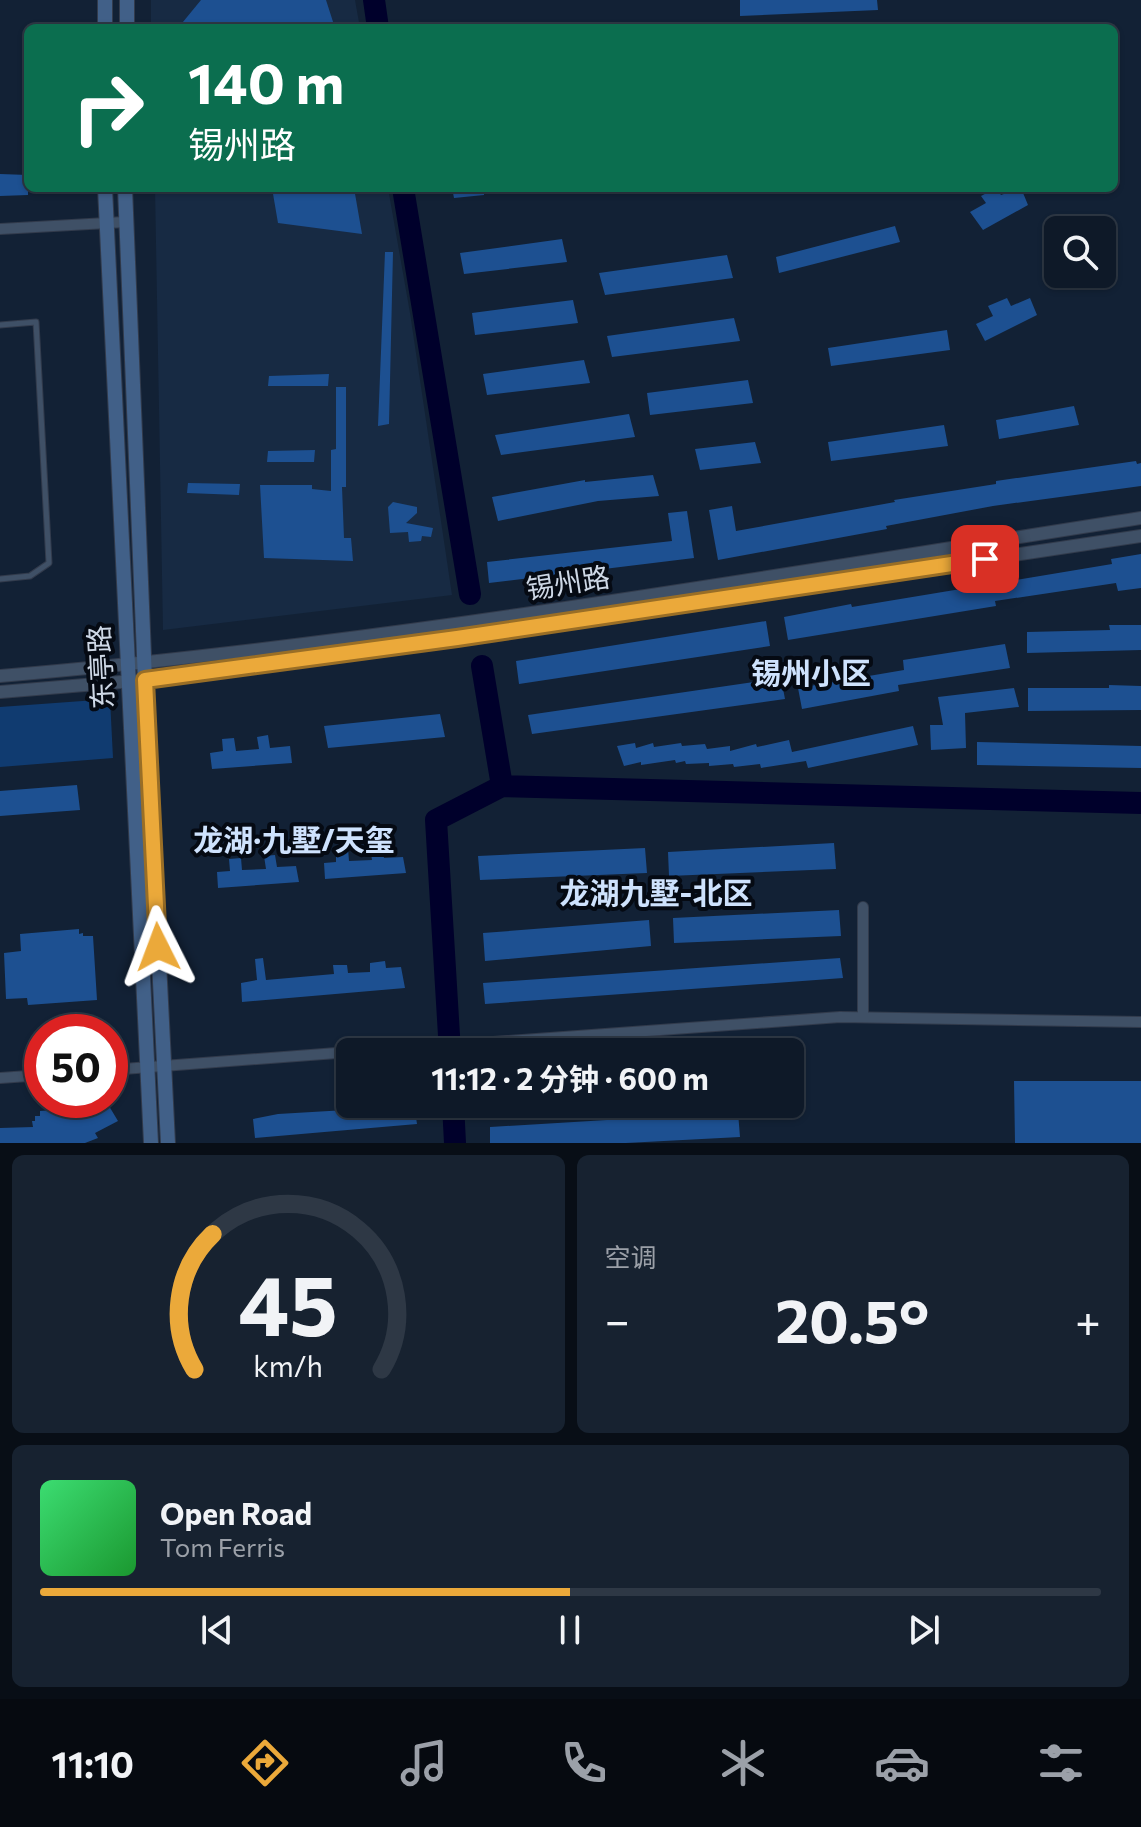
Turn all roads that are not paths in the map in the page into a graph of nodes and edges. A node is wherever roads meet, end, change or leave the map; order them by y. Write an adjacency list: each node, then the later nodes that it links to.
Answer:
1 (105, 0): 3 (main road)
2 (127, 0): 4 (main road)
3 (105, 24)
4 (127, 24)
5 (105, 192): 7 (main road, 东亭路)
6 (125, 192): 8 (main road, 东亭路)
7 (105, 222): 8 (street); 9 (street); 15 (main road, 东亭路)
8 (125, 222): 14 (main road, 东亭路)
9 (0, 229)
10 (0, 325): 13 (lane)
11 (1141, 518): 14 (street, 锡州路)
12 (1141, 536): 17 (street, 锡州路)
13 (0, 579)
14 (144, 664): 15 (street, 锡州路); 17 (main road, 东亭路)
15 (128, 665): 16 (street, 锡州路); 18 (main road, 东亭路)
16 (0, 676)
17 (145, 680): 18 (street, 锡州路); 25 (main road, 东亭路)
18 (128, 682): 19 (street, 锡州路); 26 (main road, 东亭路)
19 (0, 692)
20 (863, 907): 21 (street)
21 (863, 1017): 22 (street); 23 (street)
22 (1141, 1022)
23 (555, 1038)
24 (336, 1053): 25 (street)
25 (164, 1066): 26 (street); 31 (main road, 东亭路)
26 (147, 1067): 27 (street); 30 (main road, 东亭路)
27 (128, 1069)
28 (24, 1076): 29 (street)
29 (0, 1078)
30 (151, 1143)
31 (168, 1143)

